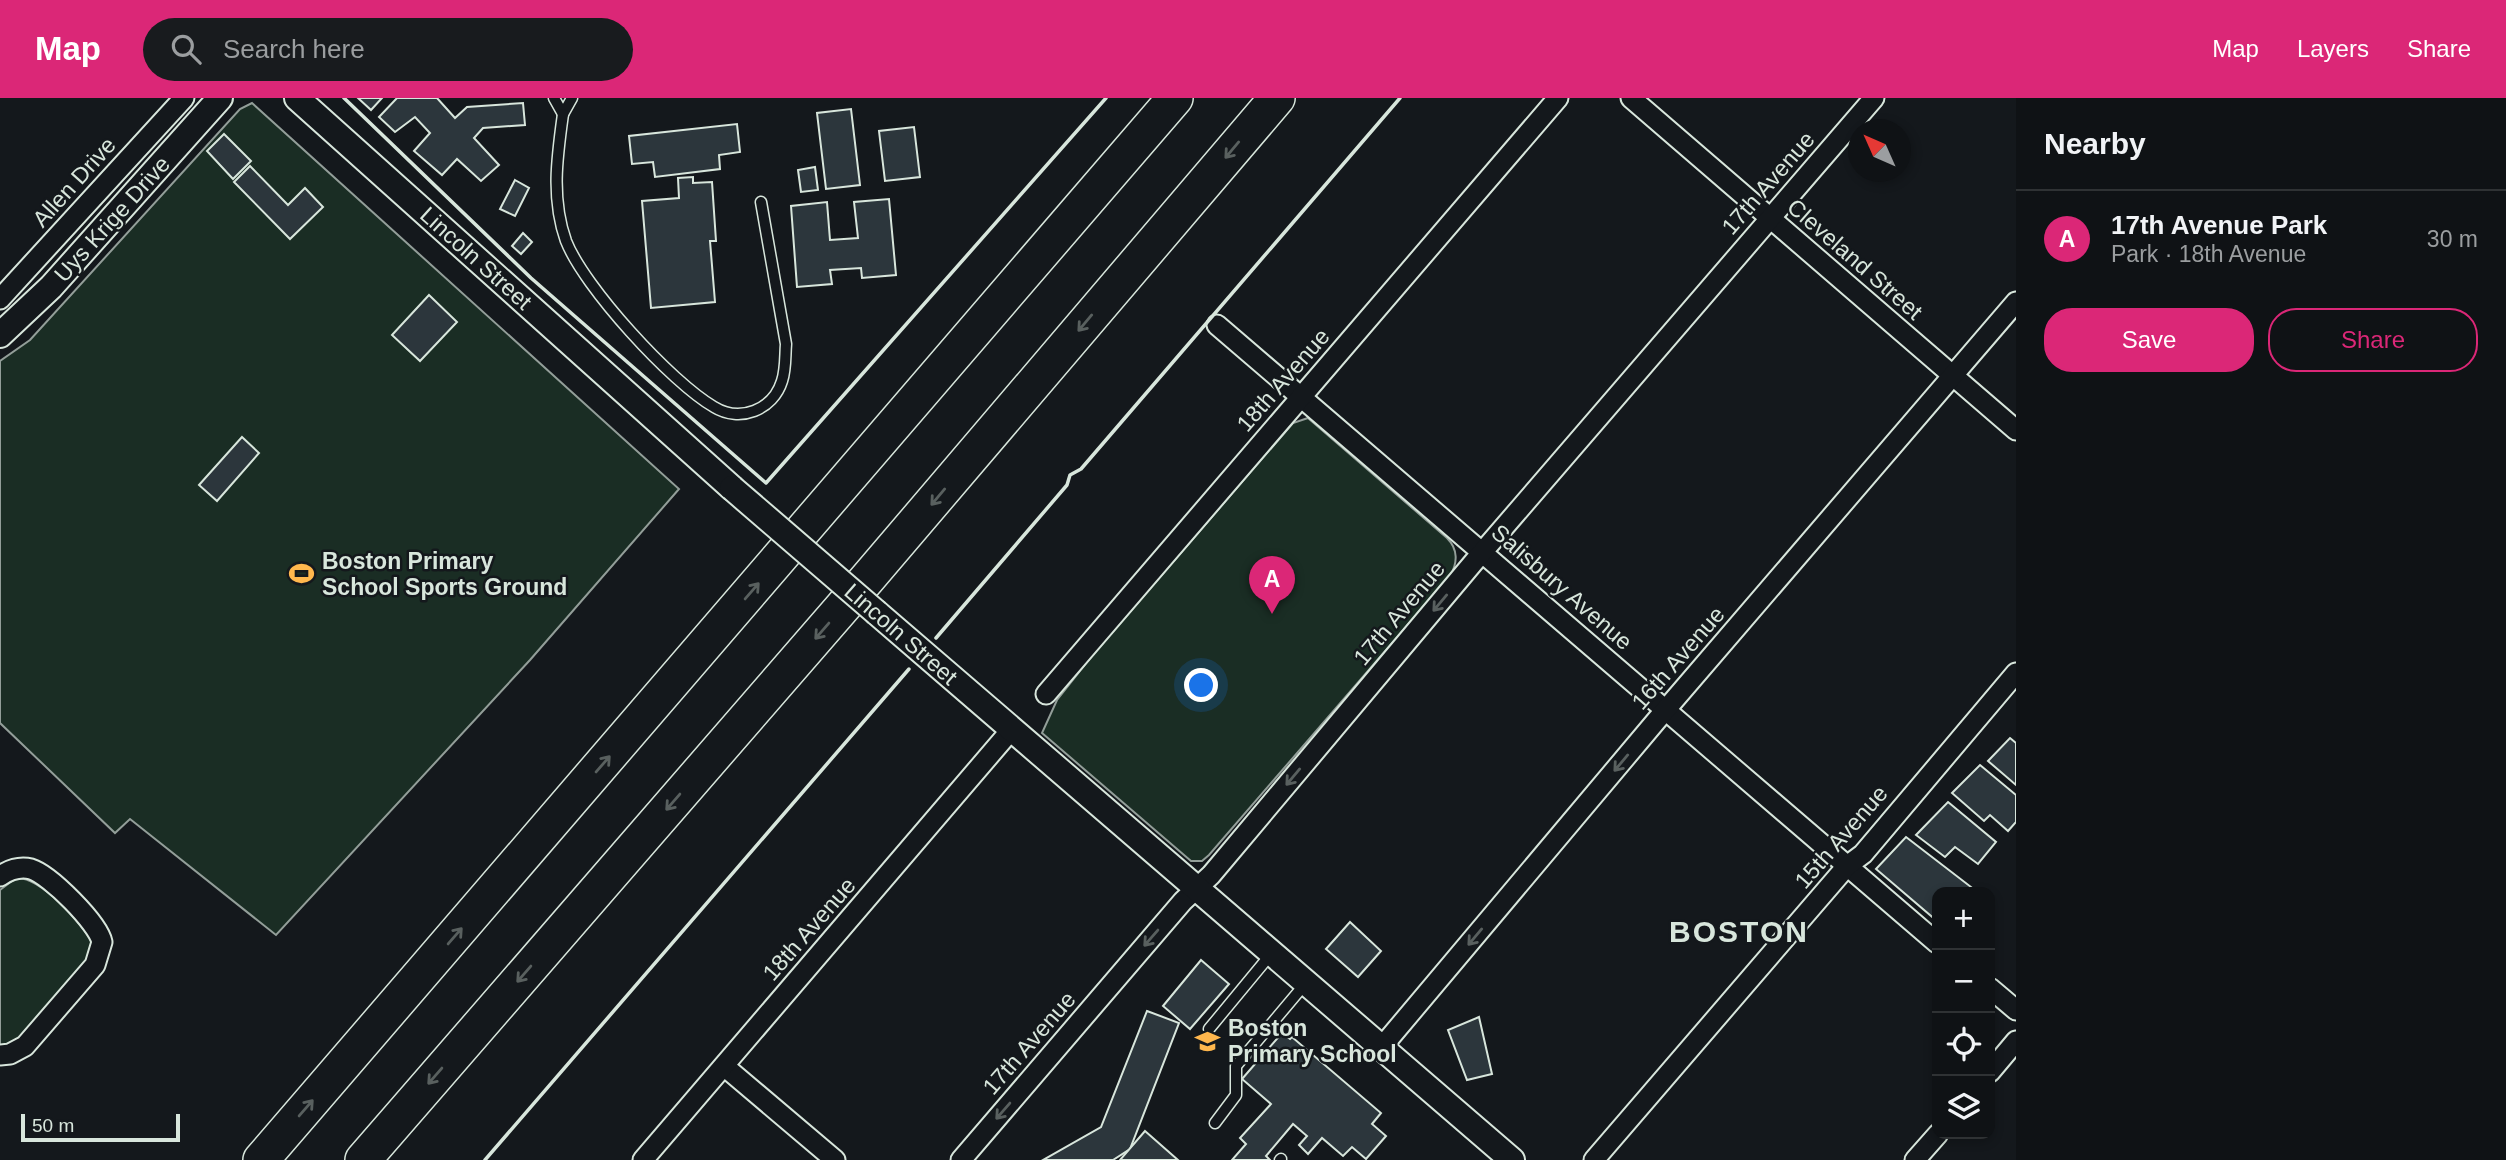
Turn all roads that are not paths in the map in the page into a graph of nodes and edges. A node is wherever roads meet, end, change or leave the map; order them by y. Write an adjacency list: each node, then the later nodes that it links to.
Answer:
1 (184, 98): 14 (street, Allen Drive)
2 (220, 98): 17 (street, Uys Krige Drive)
3 (298, 98): 25 (street, Lincoln Street, bridge)
4 (554, 98): 11 (lane)
5 (572, 98): 11 (lane)
6 (1175, 98): 42 (highway, one-way to 6)
7 (1277, 98): 43 (highway, one-way to 43)
8 (1559, 98): 19 (street, 18th Avenue)
9 (1630, 98): 13 (street, Cleveland Street)
10 (1874, 98): 13 (street, 17th Avenue)
11 (563, 114): 12 (lane)
12 (761, 202)
13 (1770, 218): 18 (street, Cleveland Street); 21 (street, 17th Avenue)
14 (0, 299)
15 (2016, 302): 18 (street, 16th Avenue)
16 (1217, 325): 19 (street, Salisbury Avenue)
17 (0, 335)
18 (1953, 376): 20 (street, Cleveland Street); 24 (street, 16th Avenue)
19 (1301, 396): 21 (street, Salisbury Avenue); 23 (street, 18th Avenue)
20 (2016, 430)
21 (1484, 551): 24 (street, Salisbury Avenue); 28 (street, 17th Avenue, one-way to 28)
22 (2016, 673): 26 (street, 15th Avenue)
23 (1046, 694)
24 (1665, 710): 26 (street, Salisbury Avenue); 36 (street, 16th Avenue, one-way to 36)
25 (1012, 729): 28 (street, Lincoln Street); 38 (street, 18th Avenue)
26 (1847, 866): 29 (street, Salisbury Avenue); 48 (street, 15th Avenue)
27 (0, 876): 37 (street)
28 (1198, 888): 30 (street, Lincoln Street); 46 (street, 17th Avenue, one-way to 46)
29 (1932, 939)
30 (1272, 953): 31 (street, Lincoln Street); 34 (lane)
31 (1306, 982): 36 (street, Lincoln Street); 40 (lane)
32 (1995, 992): 33 (street)
33 (2016, 1010)
34 (1209, 1029)
35 (2016, 1041): 39 (street)
36 (1381, 1048): 47 (street, Lincoln Street)
37 (0, 1055)
38 (724, 1066): 44 (street, 18th Avenue); 45 (street)
39 (1995, 1066)
40 (1215, 1123)
41 (1934, 1139): 49 (street)
42 (261, 1160)
43 (363, 1160)
44 (643, 1160)
45 (835, 1160)
46 (961, 1160)
47 (1512, 1160)
48 (1594, 1160)
49 (1915, 1160)

